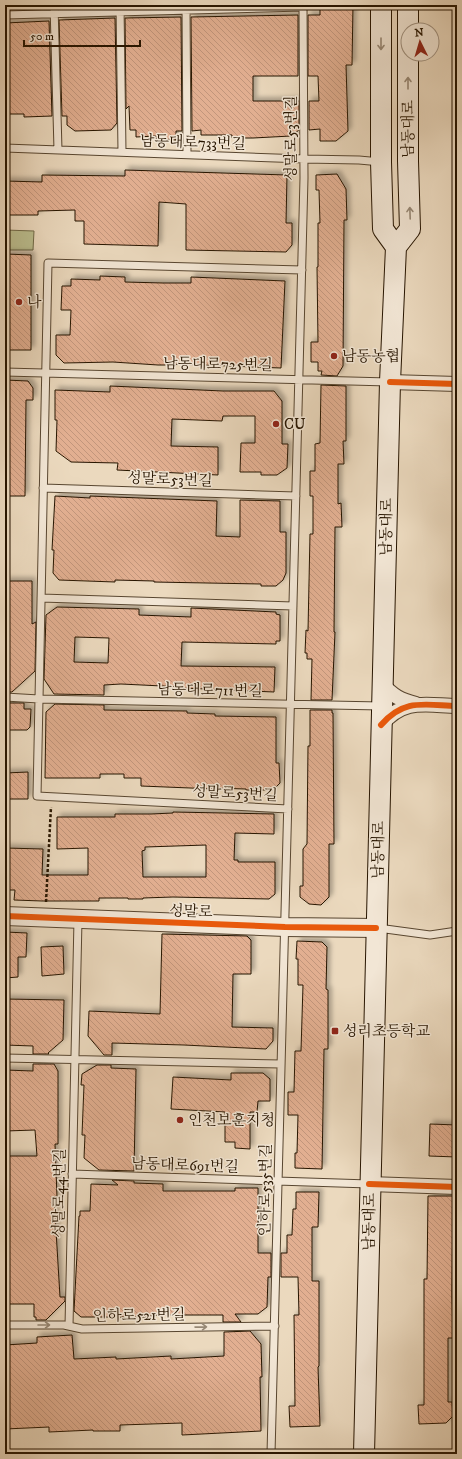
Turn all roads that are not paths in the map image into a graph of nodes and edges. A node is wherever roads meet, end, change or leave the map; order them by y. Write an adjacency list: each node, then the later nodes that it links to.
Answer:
1 (54, 5): 7 (lane)
2 (381, 5): 14 (main road, 남동대로, one-way to 14)
3 (408, 5): 15 (main road, 남동대로, one-way to 3)
4 (303, 6): 5 (lane); 13 (lane, 성말로53번길)
5 (186, 8): 6 (lane); 12 (lane)
6 (120, 9): 7 (lane); 11 (lane)
7 (54, 15): 8 (lane); 10 (lane)
8 (5, 16)
9 (5, 148): 10 (lane, 남동대로733번길)
10 (58, 150): 11 (lane, 남동대로733번길)
11 (122, 152): 12 (lane, 남동대로733번길)
12 (187, 154): 13 (lane, 남동대로733번길)
13 (304, 159): 14 (lane, 남동대로733번길); 16 (lane, 성말로53번길)
14 (381, 162): 15 (main road, 남동대로)
15 (396, 247): 20 (main road, 남동대로)
16 (302, 270): 18 (lane); 19 (lane, 성말로53번길)
17 (5, 372): 18 (lane, 남동대로725번길)
18 (45, 373): 19 (lane, 남동대로725번길); 22 (lane)
19 (299, 380): 20 (lane, 남동대로725번길); 23 (lane, 성말로53번길)
20 (390, 382): 21 (street); 26 (main road, 남동대로)
21 (457, 384)
22 (43, 488): 23 (lane, 성말로53번길); 24 (lane)
23 (296, 496): 25 (lane, 성말로53번길)
24 (41, 598): 25 (lane); 28 (lane)
25 (293, 606): 29 (lane, 성말로53번길)
26 (382, 684): 30 (street); 31 (main road, 남동대로)
27 (5, 697): 28 (lane, 남동대로711번길)
28 (39, 699): 29 (lane, 남동대로711번길); 34 (lane, 성말로53번길)
29 (291, 704): 31 (lane, 남동대로711번길); 34 (lane, 성말로53번길)
30 (418, 705): 32 (street); 33 (street)
31 (382, 706): 33 (main road, 남동대로)
32 (457, 706)
33 (381, 725): 38 (main road, 남동대로)
34 (288, 809): 37 (lane, 성말로53번길)
35 (5, 916): 36 (street, 성말로)
36 (78, 919): 37 (street, 성말로); 41 (lane, 성말로44번길)
37 (285, 927): 38 (street, 성말로); 42 (lane, 인하로535번길)
38 (376, 928): 39 (lane); 45 (main road, 남동대로)
39 (457, 931)
40 (5, 1058): 41 (lane)
41 (75, 1060): 42 (lane); 43 (lane, 성말로44번길)
42 (281, 1064): 44 (lane, 인하로535번길)
43 (72, 1174): 44 (lane, 남동대로691번길); 48 (lane, 성말로44번길)
44 (278, 1181): 45 (lane, 남동대로691번길); 49 (lane, 인하로535번길)
45 (369, 1184): 46 (street); 51 (main road, 남동대로)
46 (457, 1187)
47 (5, 1325): 48 (lane, 인하로521번길, one-way to 48)
48 (69, 1326): 49 (lane, 인하로521번길, one-way to 49)
49 (275, 1326): 50 (lane, 인하로535번길)
50 (271, 1454)
51 (364, 1454)

